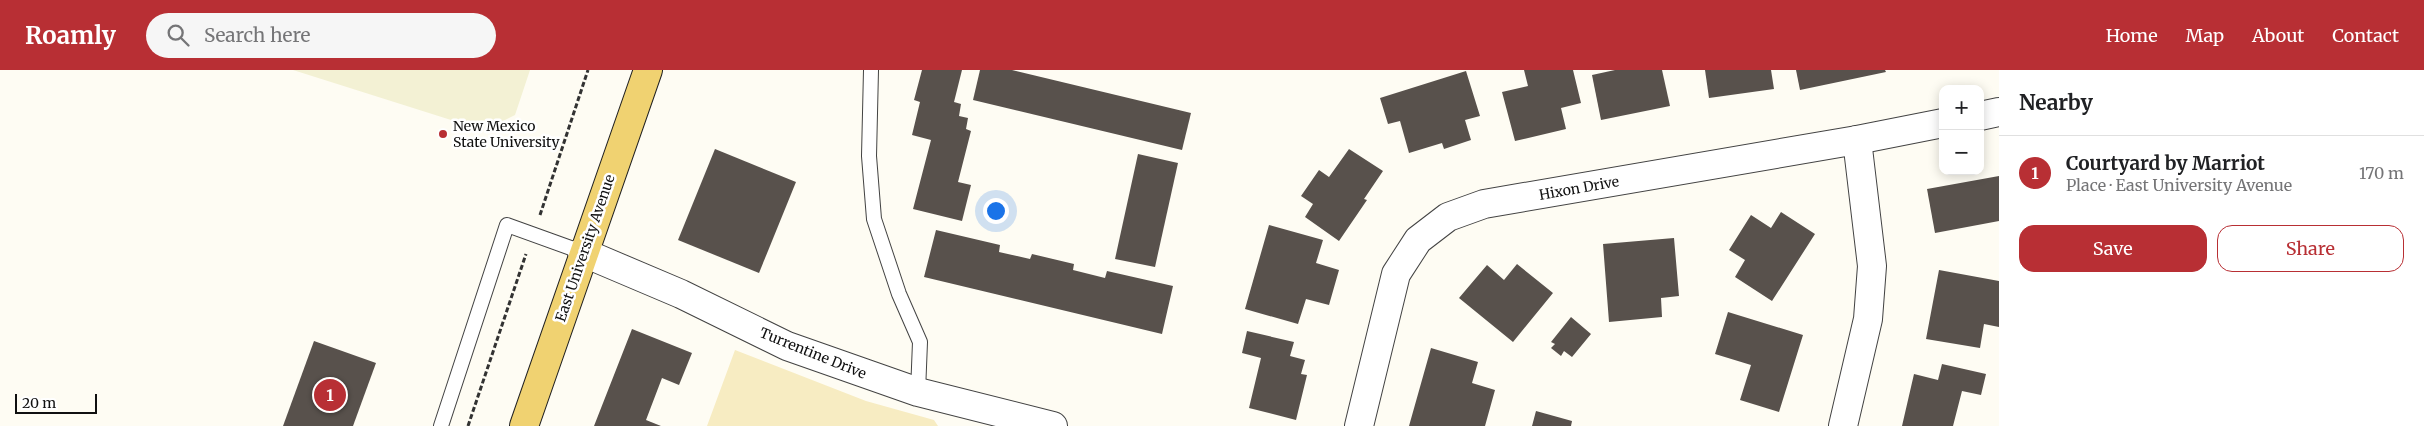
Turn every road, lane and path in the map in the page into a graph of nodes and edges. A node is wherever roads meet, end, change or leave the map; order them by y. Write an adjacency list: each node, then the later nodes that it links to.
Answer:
1 (648, 70): 7 (main road, East University Avenue)
2 (871, 70): 8 (lane)
3 (1999, 112): 4 (street)
4 (1984, 115)
5 (1939, 124): 6 (street, Hixon Drive)
6 (1856, 140): 12 (street, Hixon Drive); 13 (street)
7 (582, 252): 8 (street, Turrentine Drive); 9 (lane); 10 (main road, East University Avenue)
8 (918, 392): 11 (street, Turrentine Drive)
9 (441, 426)
10 (524, 426)
11 (1053, 426)
12 (1359, 426)
13 (1842, 426)

